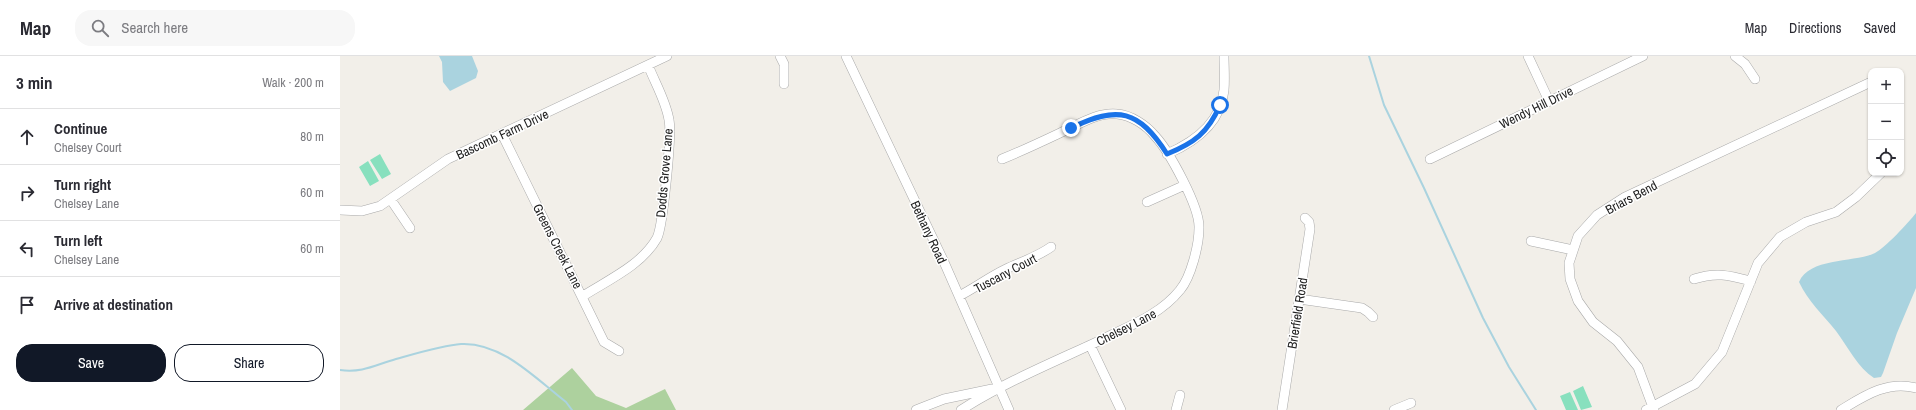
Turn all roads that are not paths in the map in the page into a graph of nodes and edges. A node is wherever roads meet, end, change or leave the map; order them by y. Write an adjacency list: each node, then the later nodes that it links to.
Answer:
1 (667, 56): 8 (street, Bascomb Farm Drive)
2 (780, 56): 11 (street)
3 (846, 56): 30 (street, Bethany Road)
4 (1224, 56): 14 (street)
5 (1528, 56): 12 (street)
6 (1643, 56): 12 (street, Wendy Hill Drive)
7 (1735, 56): 9 (street)
8 (648, 65): 13 (street, Bascomb Farm Drive); 29 (street, Dodds Grove Lane)
9 (1755, 79)
10 (1868, 83): 26 (street, Briars Bend)
11 (784, 84)
12 (1549, 101): 16 (street, Wendy Hill Drive)
13 (502, 134): 19 (street, Bascomb Farm Drive); 29 (street, Greens Creek Lane)
14 (1167, 154): 15 (street, Chelsey Lane); 18 (street, Chelsey Lane)
15 (1002, 159)
16 (1430, 159)
17 (1878, 176): 28 (street, Briars Bend)
18 (1185, 185): 20 (street); 33 (street, Chelsey Lane)
19 (391, 200): 21 (street, Bascomb Farm Drive); 23 (street)
20 (1147, 202)
21 (340, 210)
22 (1305, 218): 31 (street, Brierfield Road)
23 (410, 228)
24 (1531, 241): 26 (street)
25 (1051, 247): 30 (street, Tuscany Court)
26 (1574, 250): 39 (street, Briars Bend)
27 (1694, 279): 28 (street)
28 (1751, 281): 39 (street, Briars Bend)
29 (583, 296): 34 (street, Greens Creek Lane)
30 (959, 296): 35 (street, Bethany Road)
31 (1299, 299): 32 (street); 45 (street, Brierfield Road)
32 (1373, 317)
33 (1090, 345): 35 (street, Chelsey Lane); 43 (street)
34 (619, 351)
35 (999, 388): 40 (street); 41 (street); 42 (street, Bethany Road)
36 (1916, 388): 47 (street)
37 (1180, 395): 44 (street)
38 (1411, 403): 46 (street)
39 (1651, 409)
40 (916, 410)
41 (961, 410)
42 (1009, 410)
43 (1121, 410)
44 (1176, 410)
45 (1282, 410)
46 (1394, 410)
47 (1841, 410)

